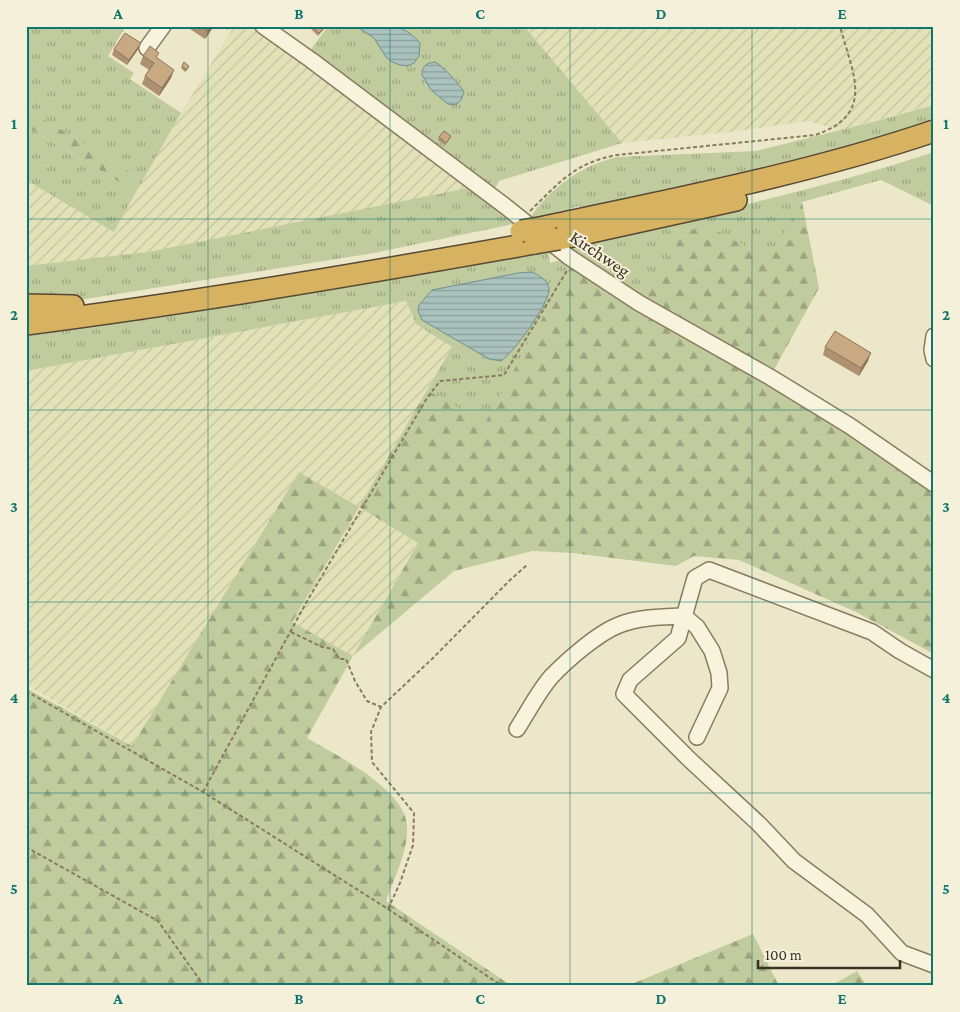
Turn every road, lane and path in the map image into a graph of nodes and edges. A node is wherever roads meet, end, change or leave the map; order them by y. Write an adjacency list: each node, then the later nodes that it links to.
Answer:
1 (163, 26): 4 (street)
2 (264, 26): 7 (street, Kirchweg)
3 (840, 26): 7 (path)
4 (148, 48)
5 (934, 132): 7 (highway)
6 (934, 147): 7 (highway)
7 (536, 232): 8 (street, Kirchweg); 10 (highway); 11 (highway)
8 (574, 260): 17 (street, Kirchweg); 20 (path)
9 (26, 305): 10 (highway)
10 (73, 306): 12 (highway)
11 (118, 312): 13 (highway); 14 (highway)
12 (26, 314)
13 (26, 324)
14 (26, 332)
15 (934, 336): 16 (street)
16 (934, 359)
17 (934, 484)
18 (527, 565): 23 (path)
19 (684, 616): 21 (street); 24 (street); 25 (street); 29 (street)
20 (290, 632): 23 (path); 26 (path)
21 (934, 670)
22 (26, 691): 26 (path)
23 (381, 707): 28 (path)
24 (517, 729)
25 (697, 737)
26 (203, 792): 28 (path)
27 (26, 847): 30 (path)
28 (388, 909): 31 (path)
29 (934, 965)
30 (204, 986)
31 (502, 986)

